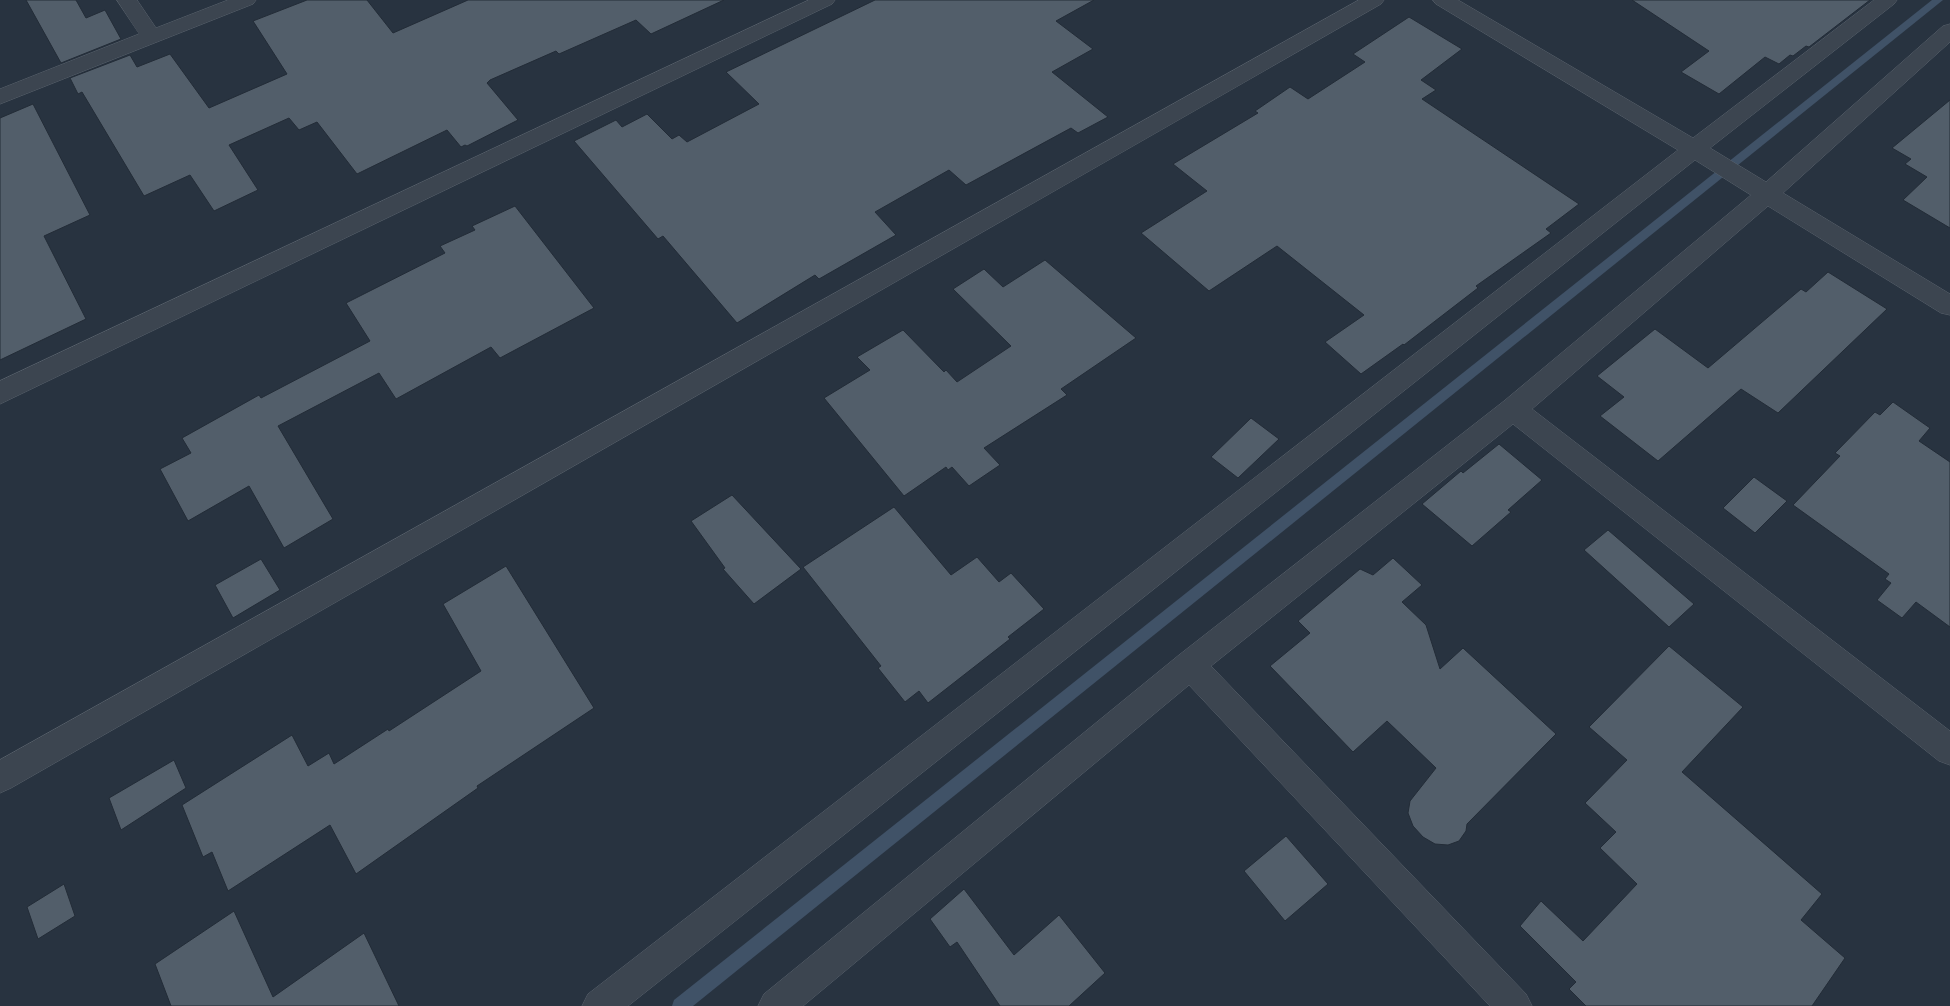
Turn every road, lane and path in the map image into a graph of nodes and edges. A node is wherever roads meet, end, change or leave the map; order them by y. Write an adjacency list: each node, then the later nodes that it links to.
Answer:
1 (127, 0): 8 (street)
2 (246, 0): 8 (street)
3 (825, 0): 13 (street)
4 (1374, 0): 17 (street)
5 (1443, 0): 10 (street)
6 (1886, 0): 10 (street)
7 (1950, 31): 11 (street)
8 (152, 38): 9 (street)
9 (0, 97)
10 (1702, 154): 11 (street); 18 (street)
11 (1757, 188): 12 (street); 14 (street)
12 (1950, 306)
13 (0, 393)
14 (1513, 409): 15 (street); 16 (street)
15 (1190, 665): 19 (street); 20 (street)
16 (1950, 750)
17 (0, 777)
18 (600, 1006)
19 (776, 1006)
20 (1514, 1006)

